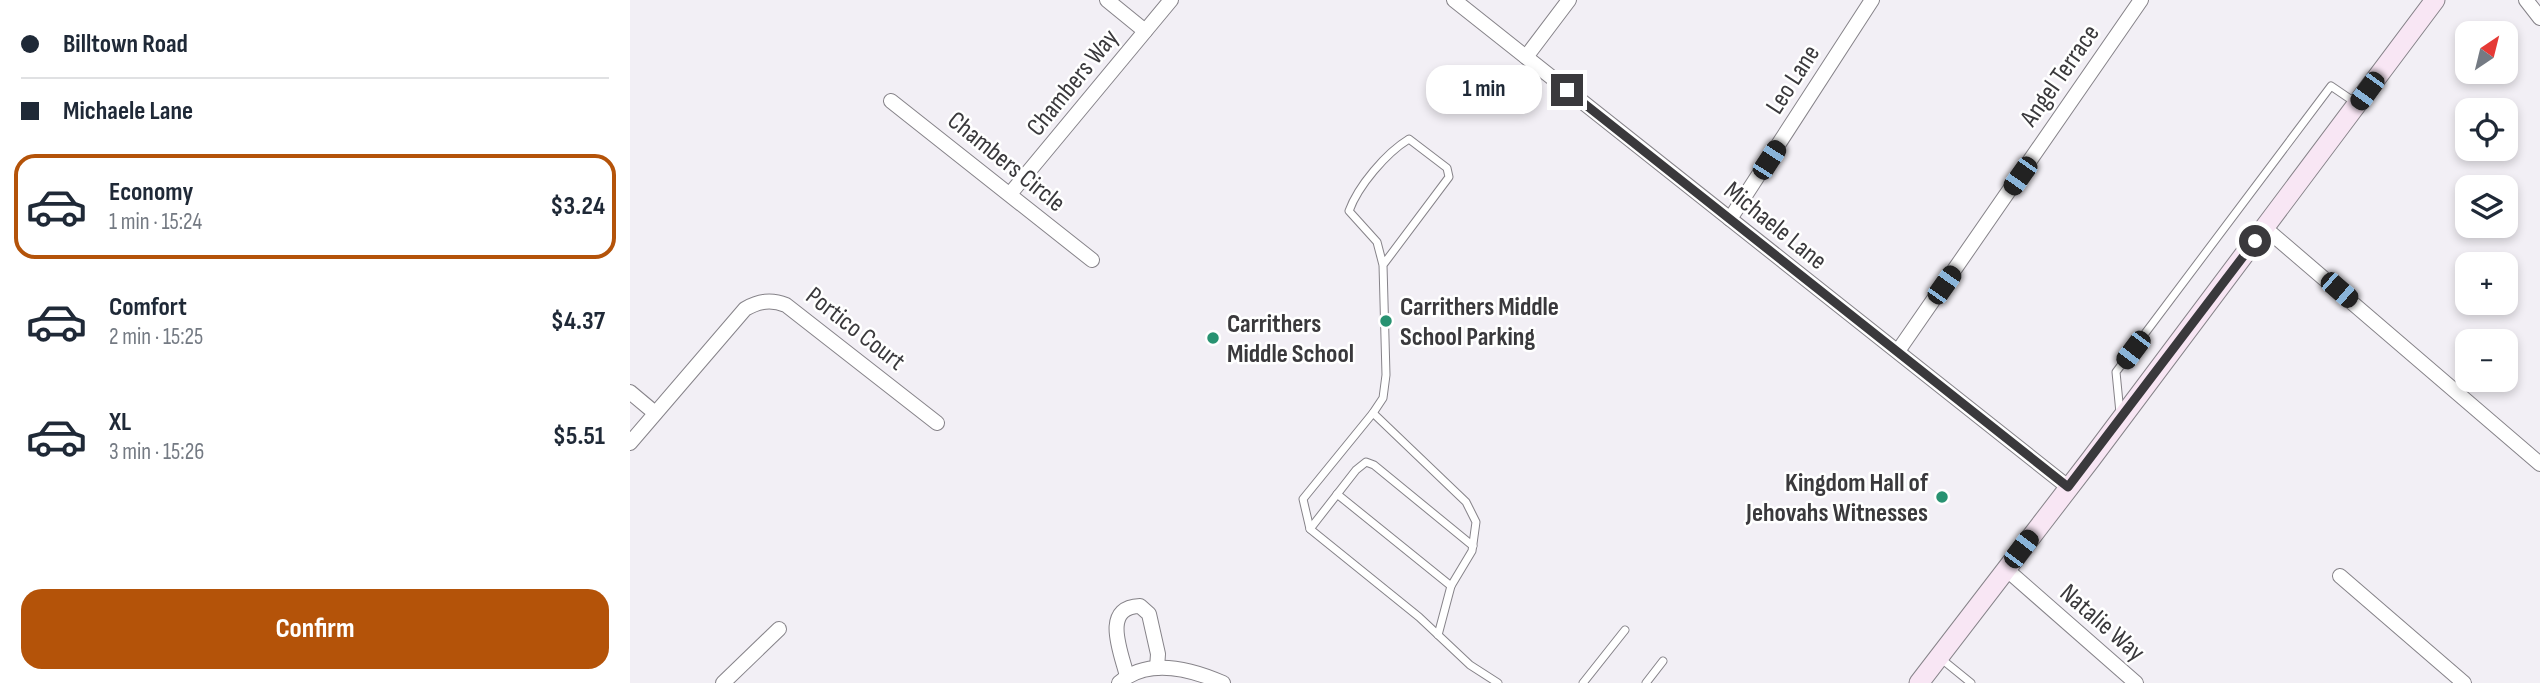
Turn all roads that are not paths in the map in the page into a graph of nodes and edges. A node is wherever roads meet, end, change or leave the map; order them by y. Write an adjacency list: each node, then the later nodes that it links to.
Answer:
1 (1107, 0): 10 (street)
2 (1171, 0): 10 (street, Chambers Way)
3 (1454, 0): 11 (street, Michaele Lane)
4 (1569, 0): 11 (street)
5 (1872, 0): 15 (street, Leo Lane)
6 (2141, 0): 19 (street, Angel Terrace)
7 (2435, 0): 13 (main road)
8 (2526, 0): 9 (street)
9 (2540, 18)
10 (1145, 31): 14 (street, Chambers Way)
11 (1526, 57): 15 (street, Michaele Lane)
12 (891, 100): 14 (street, Chambers Circle)
13 (2357, 104): 16 (main road); 23 (lane)
14 (1010, 194): 17 (street, Chambers Circle)
15 (1730, 219): 19 (street, Michaele Lane)
16 (2264, 228): 23 (main road); 26 (street)
17 (1092, 260)
18 (1383, 265): 18 (lane); 22 (lane)
19 (1898, 351): 27 (street, Michaele Lane)
20 (630, 392): 21 (street)
21 (655, 413): 24 (street, Portico Court); 25 (street, Portico Court)
22 (1373, 413): 29 (lane); 30 (lane)
23 (2120, 420): 27 (main road)
24 (937, 423)
25 (630, 443)
26 (2540, 464)
27 (2068, 487): 31 (main road)
28 (1337, 494): 29 (lane); 30 (lane); 33 (lane)
29 (1310, 528): 36 (lane)
30 (1473, 546): 33 (lane)
31 (2006, 569): 37 (main road); 48 (street, Natalie Way)
32 (2340, 576): 49 (street)
33 (1451, 586): 36 (lane)
34 (779, 629): 41 (street)
35 (1625, 630): 44 (lane)
36 (1438, 635): 43 (lane)
37 (1939, 657): 46 (main road); 47 (lane)
38 (1663, 661): 45 (lane)
39 (1157, 668): 40 (street); 40 (street); 42 (street)
40 (1123, 679)
41 (723, 683)
42 (1223, 683)
43 (1498, 683)
44 (1583, 683)
45 (1646, 683)
46 (1919, 683)
47 (1971, 683)
48 (2136, 683)
49 (2464, 683)

